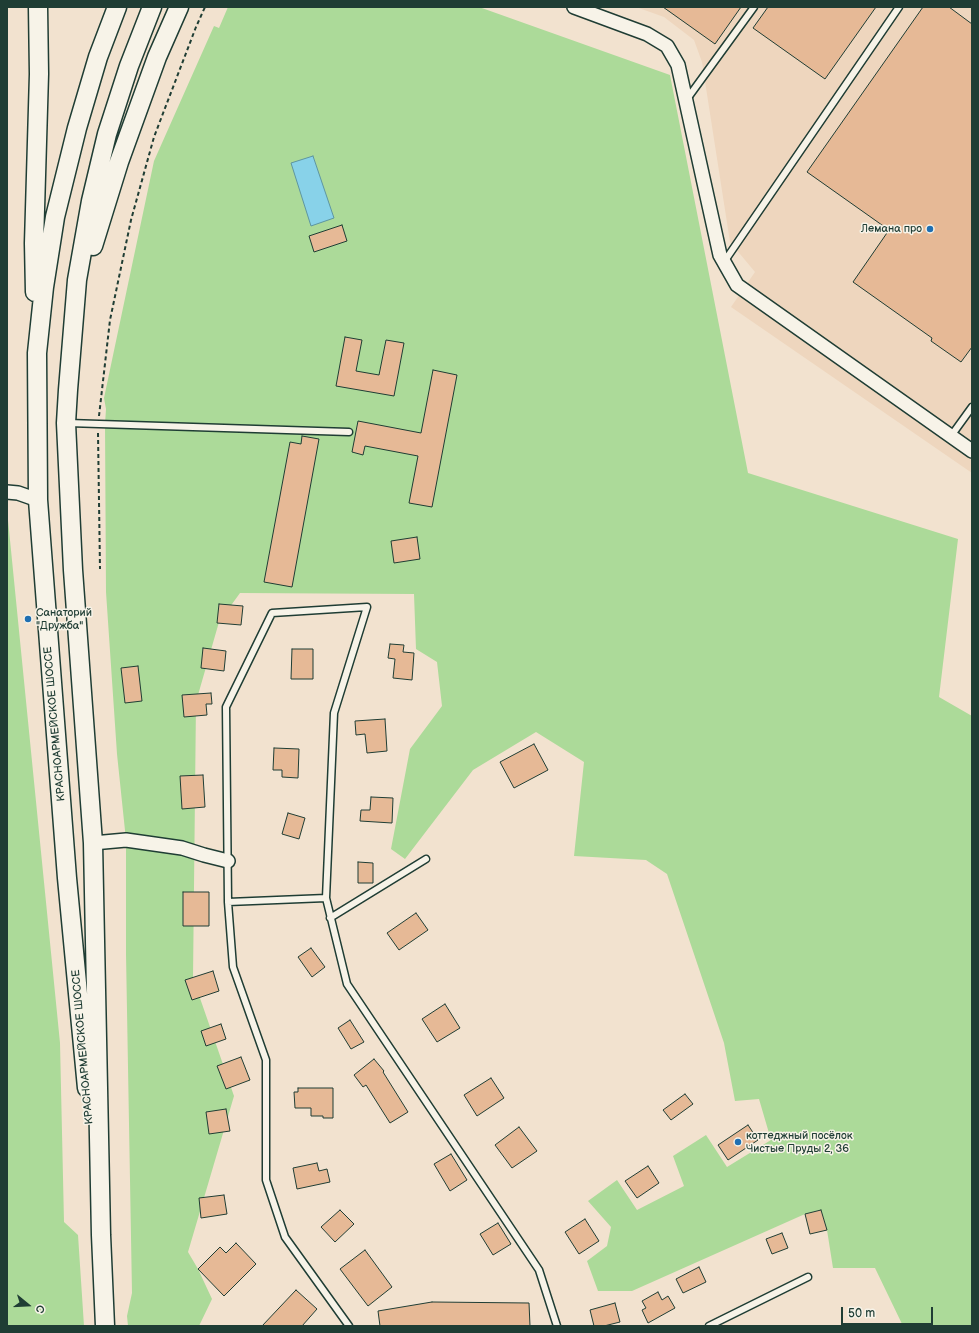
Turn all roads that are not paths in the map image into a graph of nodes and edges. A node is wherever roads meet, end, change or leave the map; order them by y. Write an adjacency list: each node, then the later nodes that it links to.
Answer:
1 (38, 7): 11 (main road)
2 (118, 7): 11 (main road, КРАСНОАРМЕЙСКОЕ ШОССЕ)
3 (152, 7): 10 (main road, КРАСНОАРМЕЙСКОЕ ШОССЕ)
4 (179, 7): 10 (main road)
5 (574, 7): 8 (street)
6 (754, 7): 8 (lane)
7 (899, 7): 9 (lane)
8 (686, 101): 9 (street)
9 (724, 262): 15 (street)
10 (71, 342): 13 (main road, КРАСНОАРМЕЙСКОЕ ШОССЕ)
11 (37, 353): 18 (main road, КРАСНОАРМЕЙСКОЕ ШОССЕ)
12 (972, 407): 15 (lane)
13 (66, 423): 14 (lane); 19 (main road, КРАСНОАРМЕЙСКОЕ ШОССЕ)
14 (349, 432)
15 (951, 436): 16 (street)
16 (972, 451)
17 (7, 492): 18 (street)
18 (38, 500): 25 (main road, КРАСНОАРМЕЙСКОЕ ШОССЕ)
19 (93, 843): 21 (street); 25 (main road, КРАСНОАРМЕЙСКОЕ ШОССЕ)
20 (426, 859): 24 (lane)
21 (228, 860): 22 (lane); 23 (lane)
22 (326, 898): 23 (lane); 24 (lane)
23 (228, 902): 28 (lane)
24 (330, 918): 29 (lane)
25 (101, 1235): 27 (main road, КРАСНОАРМЕЙСКОЕ ШОССЕ)
26 (808, 1277): 30 (lane)
27 (105, 1326)
28 (349, 1326)
29 (557, 1326)
30 (709, 1326)

